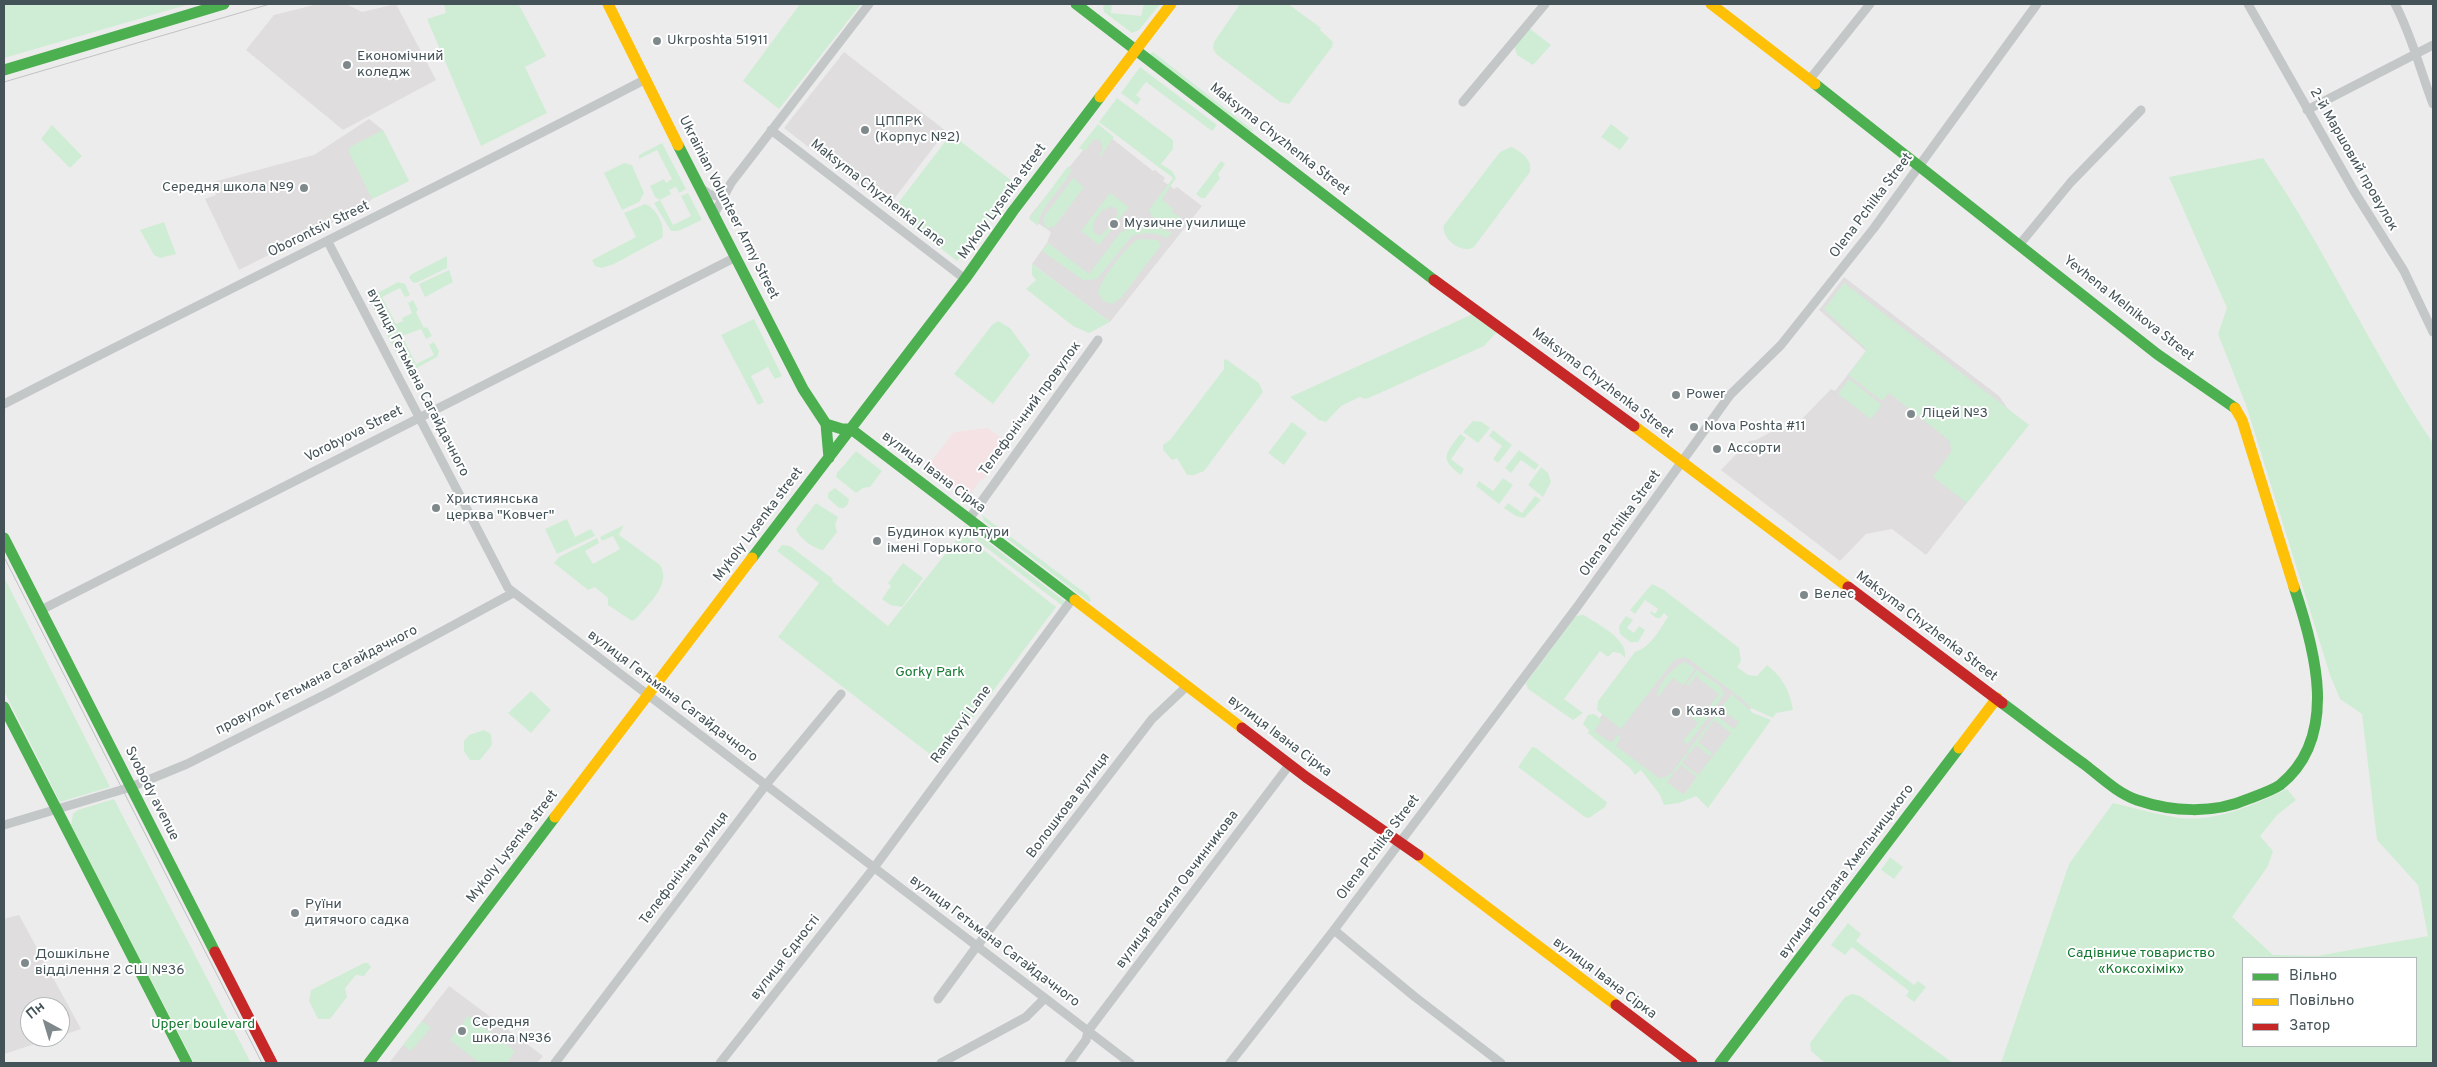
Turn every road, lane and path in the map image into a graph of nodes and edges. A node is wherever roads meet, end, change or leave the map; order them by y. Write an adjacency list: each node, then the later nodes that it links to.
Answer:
1 (224, 4): 15 (street)
2 (608, 4): 17 (street, Ukrainian Volunteer Army Street)
3 (869, 4): 22 (street)
4 (1076, 4): 13 (street, Maksyma Chyzhenka Street)
5 (1171, 4): 13 (street, Mykoly Lysenka street)
6 (1545, 4): 18 (street)
7 (1870, 4): 16 (street)
8 (2037, 4): 23 (street, Olena Pchilka Street)
9 (2248, 4): 21 (street, 2-й Маршовий провулок)
10 (2395, 4): 14 (street)
11 (1718, 6): 16 (street, Yevhena Melnikova Street)
12 (2433, 45): 14 (street)
13 (1137, 49): 30 (street, Mykoly Lysenka street); 38 (street, Maksyma Chyzhenka Street)
14 (2416, 54): 19 (street); 21 (street)
15 (4, 70)
16 (1810, 79): 23 (street, Yevhena Melnikova Street)
17 (646, 80): 25 (street, Ukrainian Volunteer Army Street); 27 (street, Oborontsiv Street)
18 (1463, 102)
19 (2433, 104)
20 (2141, 110): 28 (street)
21 (2307, 110): 31 (street, 2-й Маршовий провулок)
22 (771, 130): 24 (street); 30 (street, Maksyma Chyzhenka Lane)
23 (1920, 166): 28 (street, Yevhena Melnikova Street); 38 (street, Olena Pchilka Street)
24 (731, 183): 25 (street); 26 (street)
25 (697, 185): 26 (street, Ukrainian Volunteer Army Street)
26 (713, 216): 29 (street, Ukrainian Volunteer Army Street)
27 (328, 242): 33 (street, Oborontsiv Street); 34 (street, вулиця Гетьмана Сагайдачного)
28 (2020, 244): 51 (street, Yevhena Melnikova Street)
29 (734, 258): 34 (street, Vorobyova Street); 35 (street, Ukrainian Volunteer Army Street)
30 (966, 279): 36 (street, Mykoly Lysenka street)
31 (2433, 332)
32 (1098, 340): 39 (street, Телефонічний провулок)
33 (4, 404)
34 (419, 418): 41 (street, вулиця Гетьмана Сагайдачного); 43 (street, Vorobyova Street)
35 (826, 424): 36 (street); 37 (street, Ukrainian Volunteer Army Street)
36 (851, 428): 37 (street, Mykoly Lysenka street); 39 (street, вулиця Івана Сірка)
37 (829, 458): 46 (street, Mykoly Lysenka street)
38 (1681, 462): 47 (street, Maksyma Chyzhenka Street); 55 (street, Olena Pchilka Street)
39 (969, 519): 42 (street, вулиця Івана Сірка)
40 (4, 538): 43 (street, Svobody avenue)
41 (513, 593): 46 (street, вулиця Гетьмана Сагайдачного); 52 (street, провулок Гетьмана Сагайдачного)
42 (1073, 598): 44 (street, вулиця Івана Сірка); 56 (street, Rankovyi Lane)
43 (41, 610): 52 (street, Svobody avenue)
44 (1187, 686): 49 (street, вулиця Івана Сірка); 58 (street, Волошкова вулиця)
45 (842, 694): 50 (street, Телефонічна вулиця)
46 (648, 695): 50 (street, вулиця Гетьмана Сагайдачного); 64 (street, Mykoly Lysenka street)
47 (1997, 698): 51 (street, Maksyma Chyzhenka Street); 73 (street, вулиця Богдана Хмельницького)
48 (4, 707): 53 (street)
49 (1290, 764): 55 (street, вулиця Івана Сірка); 61 (street, вулиця Василя Овчинникова)
50 (765, 786): 56 (street, вулиця Гетьмана Сагайдачного); 65 (street, Телефонічна вулиця)
51 (2112, 786)
52 (131, 787): 53 (street, провулок Гетьмана Сагайдачного); 63 (street, Svobody avenue)
53 (56, 810): 54 (street, провулок Гетьмана Сагайдачного); 62 (street)
54 (4, 825)
55 (1400, 842): 57 (street, Olena Pchilka Street); 72 (street, вулиця Івана Сірка)
56 (873, 869): 58 (street, вулиця Гетьмана Сагайдачного); 66 (street, вулиця Єдності)
57 (1334, 930): 70 (street, Olena Pchilka Street); 71 (street)
58 (978, 947): 59 (street, вулиця Гетьмана Сагайдачного); 60 (street, Волошкова вулиця)
59 (1045, 998): 61 (street, вулиця Гетьмана Сагайдачного); 67 (street)
60 (938, 999)
61 (1088, 1031): 68 (street, вулиця Василя Овчинникова); 69 (street, вулиця Гетьмана Сагайдачного)
62 (187, 1063)
63 (272, 1063)
64 (369, 1063)
65 (555, 1063)
66 (720, 1063)
67 (941, 1063)
68 (1069, 1063)
69 (1130, 1063)
70 (1230, 1063)
71 (1501, 1063)
72 (1692, 1063)
73 (1720, 1063)

